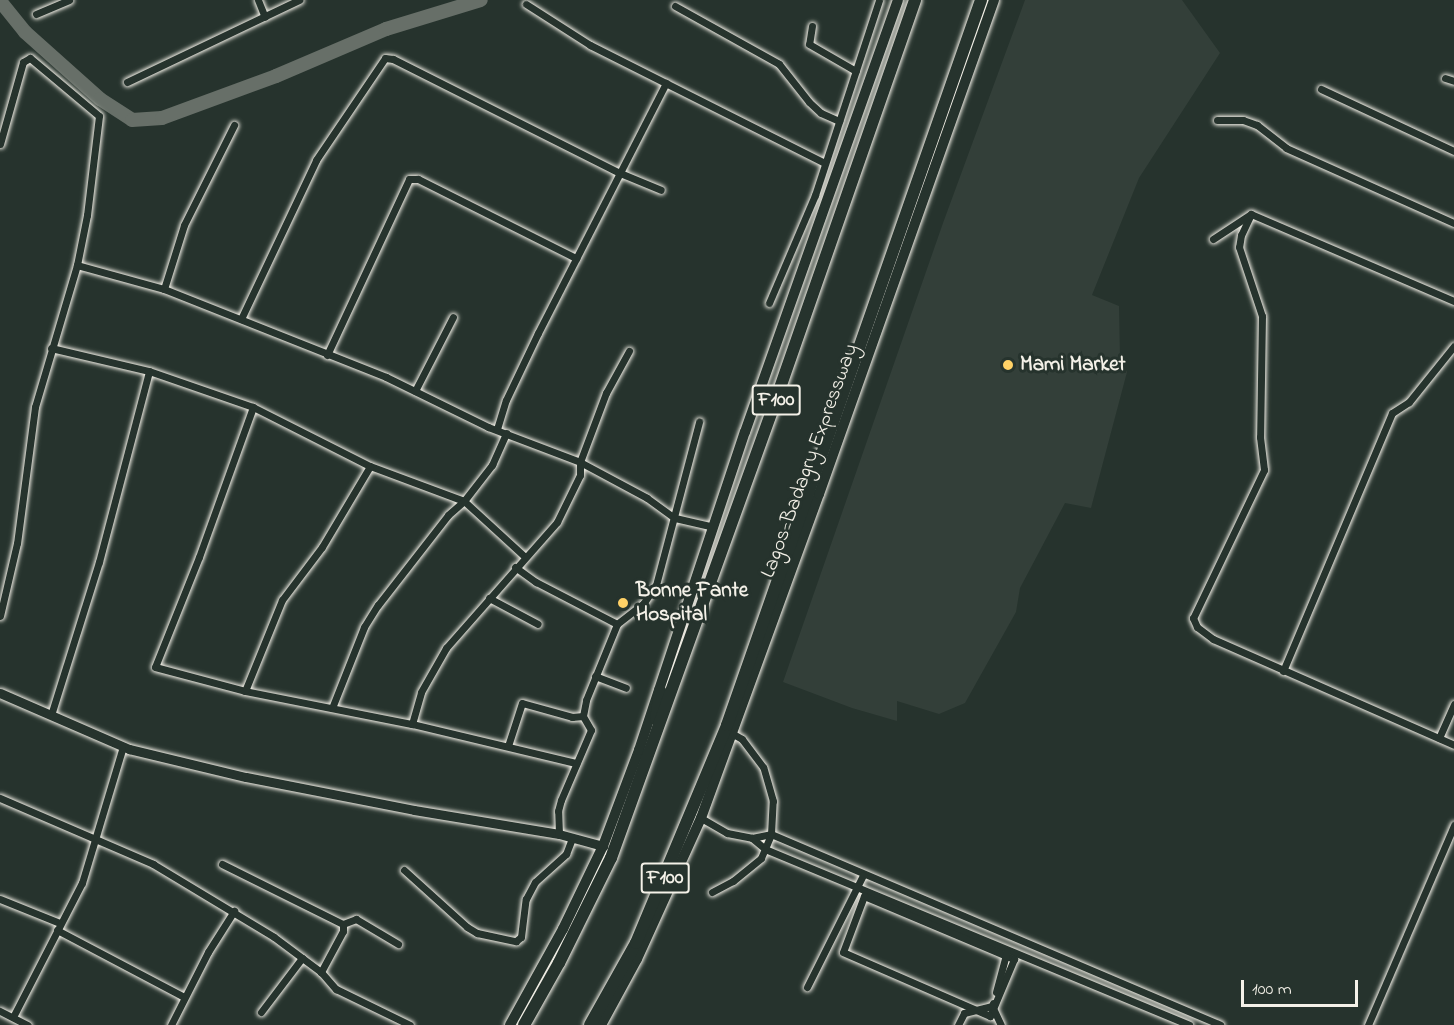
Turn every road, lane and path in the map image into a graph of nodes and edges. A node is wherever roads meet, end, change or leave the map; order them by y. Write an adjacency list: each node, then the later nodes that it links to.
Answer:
1 (69, 0): 11 (street)
2 (258, 0): 12 (street)
3 (299, 0): 12 (street)
4 (879, 0): 14 (street)
5 (898, 0): 52 (main road)
6 (915, 0): 77 (highway, F100)
7 (981, 0): 70 (highway, Lagos-Badagry Expressway / F100)
8 (993, 0): 70 (main road, Lagos-Badagry Expressway)
9 (526, 4): 18 (street)
10 (675, 6): 21 (street)
11 (36, 14)
12 (265, 17): 17 (street)
13 (812, 26): 14 (street)
14 (856, 71): 21 (street)
15 (1445, 78): 16 (street)
16 (1454, 81)
17 (127, 82)
18 (666, 83): 25 (street); 26 (street)
19 (1321, 89): 24 (street)
20 (1217, 120): 29 (street)
21 (838, 121): 25 (street)
22 (234, 125): 33 (street)
23 (0, 144): 32 (street)
24 (1454, 151)
25 (825, 163): 35 (street)
26 (620, 173): 27 (street); 31 (street); 37 (street)
27 (661, 190)
28 (1251, 214): 30 (street); 34 (street); 59 (street)
29 (1454, 223)
30 (1213, 239)
31 (576, 258): 41 (street); 46 (street)
32 (77, 265): 33 (street); 39 (street)
33 (164, 289): 37 (street)
34 (1454, 301)
35 (769, 303)
36 (453, 317): 43 (street)
37 (242, 319): 41 (street)
38 (1454, 346): 59 (street)
39 (51, 348): 42 (street); 56 (street)
40 (629, 351): 48 (street)
41 (327, 355): 43 (street)
42 (149, 371): 44 (street); 67 (street)
43 (415, 391): 46 (street)
44 (253, 407): 49 (street); 63 (street)
45 (699, 422): 51 (street)
46 (496, 429): 47 (street)
47 (506, 433): 48 (street); 50 (street)
48 (580, 462): 51 (street); 53 (street)
49 (370, 465): 50 (street); 63 (street)
50 (464, 501): 53 (street); 66 (street)
51 (675, 518): 52 (street); 58 (street)
52 (713, 527): 62 (main road)
53 (524, 556): 54 (street)
54 (515, 567): 55 (street); 58 (street)
55 (489, 598): 57 (street); 69 (street)
56 (0, 616)
57 (538, 624)
58 (617, 624): 60 (street)
59 (1282, 671): 71 (street)
60 (595, 676): 61 (street); 68 (street)
61 (626, 688)
62 (660, 690): 77 (highway); 85 (main road)
63 (245, 691): 66 (street)
64 (0, 693): 67 (street)
65 (1454, 704): 71 (street)
66 (332, 708): 69 (street)
67 (51, 715): 72 (street)
68 (583, 716): 73 (street); 75 (street)
69 (412, 724): 73 (street)
70 (730, 729): 78 (main road, Lagos-Badagry Expressway); 81 (street); 112 (highway, Lagos-Badagry Expressway / F100)
71 (1439, 738): 74 (street)
72 (123, 746): 80 (street); 84 (street)
73 (508, 746): 75 (street)
74 (1454, 746)
75 (576, 763): 80 (street)
76 (0, 798): 84 (street)
77 (632, 798): 111 (highway, F100)
78 (701, 818): 83 (street); 113 (main road, Lagos-Badagry Expressway)
79 (1454, 825): 118 (street)
80 (559, 834): 82 (street)
81 (771, 834): 83 (street); 86 (street); 89 (street)
82 (572, 838): 85 (street); 88 (street)
83 (752, 838): 86 (street)
84 (93, 840): 94 (street); 96 (street)
85 (603, 846): 110 (main road)
86 (765, 849): 90 (street); 91 (street)
87 (222, 864): 95 (street)
88 (404, 870)
89 (863, 875): 90 (street); 117 (street)
90 (858, 885): 98 (street); 101 (street)
91 (712, 892)
92 (864, 896): 92 (street)
93 (0, 899): 96 (street)
94 (234, 911): 99 (street); 102 (street)
95 (343, 924): 97 (street); 100 (street)
96 (59, 926): 102 (street); 106 (street)
97 (398, 944)
98 (1007, 947): 103 (street); 116 (street)
99 (302, 958): 100 (street); 105 (street)
100 (321, 972): 109 (street)
101 (807, 987)
102 (184, 997): 108 (street)
103 (992, 1006): 114 (street); 115 (street)
104 (0, 1011): 106 (street)
105 (261, 1012)
106 (13, 1017): 107 (street)
107 (28, 1025)
108 (171, 1025)
109 (410, 1025)
110 (510, 1025)
111 (524, 1025)
112 (590, 1025)
113 (601, 1025)
114 (958, 1025)
115 (1001, 1025)
116 (1190, 1025)
117 (1220, 1025)
118 (1368, 1025)

